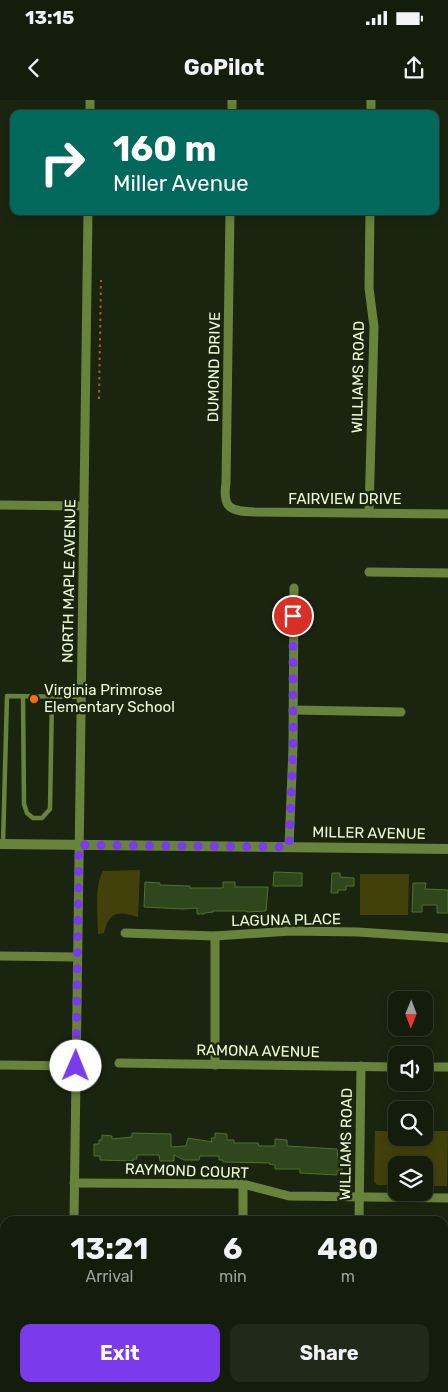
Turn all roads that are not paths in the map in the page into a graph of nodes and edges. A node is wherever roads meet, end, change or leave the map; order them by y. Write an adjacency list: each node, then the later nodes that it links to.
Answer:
1 (88, 215): 5 (street, NORTH MAPLE AVENUE)
2 (230, 215): 6 (street, DUMOND DRIVE)
3 (370, 215): 7 (street, WILLIAMS ROAD)
4 (0, 505): 5 (street)
5 (84, 506): 14 (street, NORTH MAPLE AVENUE)
6 (243, 512): 7 (street, FAIRVIEW DRIVE)
7 (369, 513): 8 (street, FAIRVIEW DRIVE)
8 (448, 514)
9 (369, 572): 10 (street)
10 (448, 573)
11 (294, 588): 15 (street)
12 (23, 696): 13 (lane); 13 (lane); 17 (lane)
13 (52, 697): 14 (lane)
14 (81, 697): 18 (street, NORTH MAPLE AVENUE)
15 (293, 710): 16 (street); 19 (street)
16 (401, 712)
17 (1, 844): 18 (street, MILLER AVENUE)
18 (79, 845): 19 (street, MILLER AVENUE); 25 (street, NORTH MAPLE AVENUE)
19 (289, 847): 20 (street, MILLER AVENUE)
20 (448, 849)
21 (125, 933): 22 (street, LAGUNA PLACE)
22 (215, 936): 23 (street, LAGUNA PLACE); 28 (street)
23 (448, 938)
24 (0, 956): 25 (street)
25 (77, 957): 29 (street, NORTH MAPLE AVENUE)
26 (119, 1063): 28 (street, RAMONA AVENUE)
27 (0, 1065): 29 (street)
28 (215, 1065): 30 (street, RAMONA AVENUE)
29 (76, 1066): 34 (street, NORTH MAPLE AVENUE)
30 (361, 1066): 31 (street, RAMONA AVENUE); 36 (street, WILLIAMS ROAD)
31 (388, 1067)
32 (433, 1067): 33 (street)
33 (448, 1067)
34 (74, 1183): 35 (street, RAYMOND COURT); 38 (street, NORTH MAPLE AVENUE)
35 (244, 1184): 36 (street, RAYMOND COURT); 39 (street)
36 (359, 1198): 37 (street, RAYMOND COURT); 40 (street, WILLIAMS ROAD)
37 (448, 1198)
38 (74, 1216)
39 (243, 1216)
40 (359, 1216)

